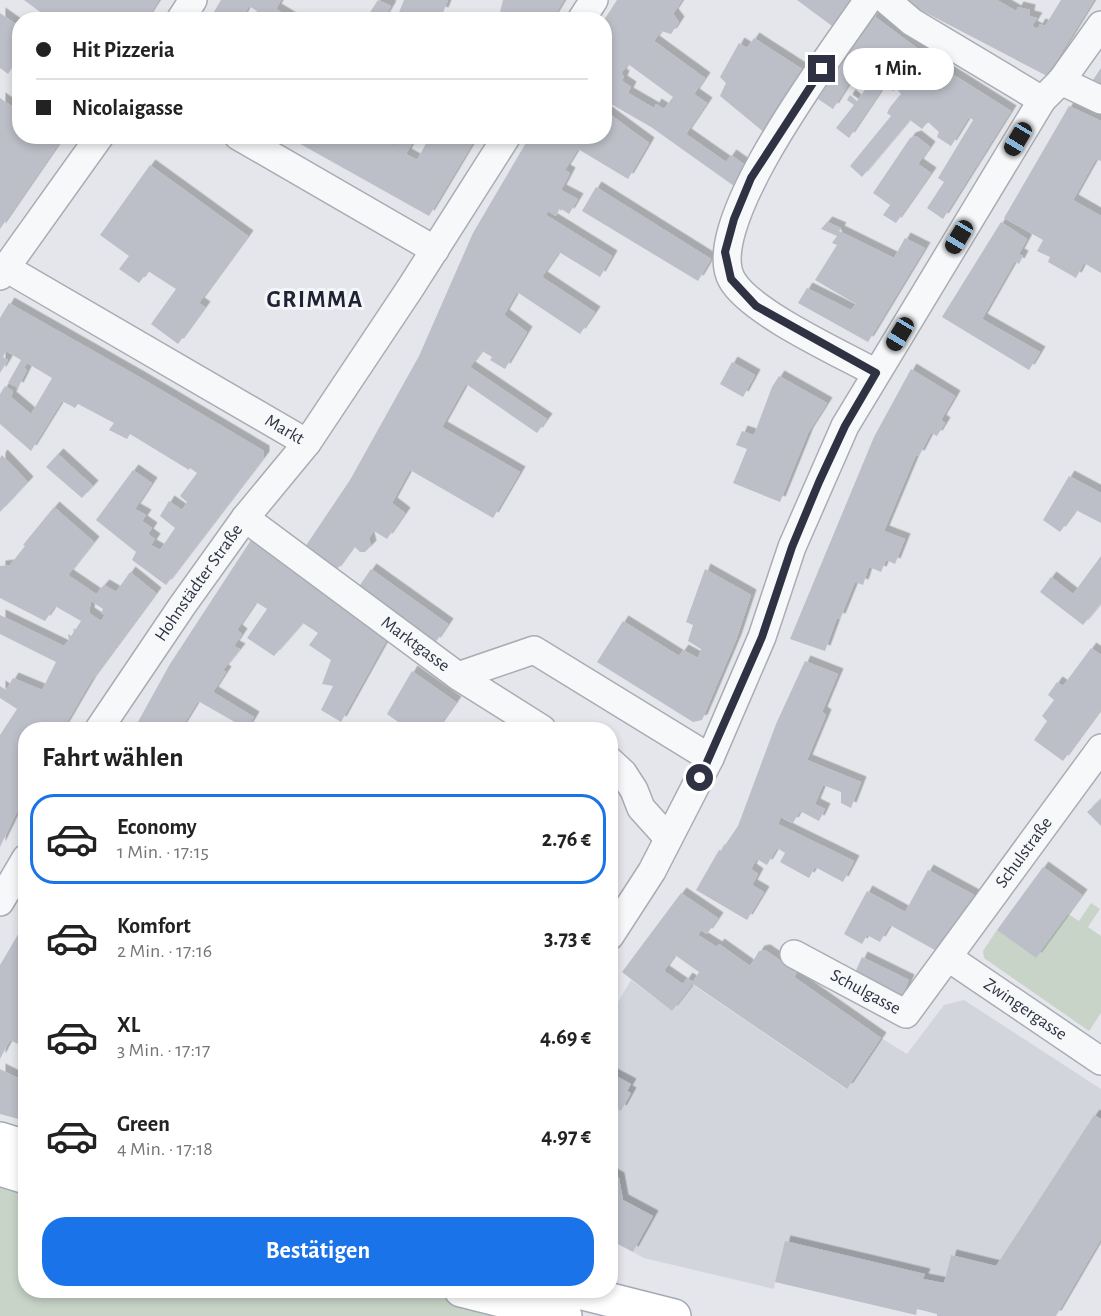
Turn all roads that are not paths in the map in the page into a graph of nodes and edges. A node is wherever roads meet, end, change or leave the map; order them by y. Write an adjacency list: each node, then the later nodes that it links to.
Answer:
1 (868, 0): 12 (street)
2 (886, 0): 5 (street)
3 (1101, 25): 4 (street)
4 (1061, 81): 5 (street); 6 (street)
5 (1042, 100): 12 (street)
6 (1101, 100)
7 (94, 144): 11 (street, Markt)
8 (252, 144): 10 (street)
9 (502, 144): 10 (street, Markt)
10 (435, 250): 13 (street, Markt)
11 (3, 272): 13 (street, Markt)
12 (876, 373): 19 (street)
13 (307, 443): 14 (street, Hohnstädter Straße)
14 (245, 518): 15 (street, Marktgasse); 16 (street, Hohnstädter Straße)
15 (458, 676): 17 (street, Marktgasse); 19 (street)
16 (104, 722)
17 (531, 722)
18 (1101, 748): 26 (street, Schulstraße)
19 (711, 758): 21 (street)
20 (618, 768): 21 (street)
21 (668, 838): 24 (street)
22 (18, 872): 23 (street)
23 (0, 902)
24 (618, 924)
25 (794, 954): 26 (street, Schulgasse)
26 (949, 958): 27 (street, Zwingergasse)
27 (1101, 1061)
28 (0, 1139): 29 (main road)
29 (18, 1145)
30 (0, 1169): 31 (main road)
31 (18, 1175)
32 (493, 1298): 34 (main road)
33 (603, 1298): 35 (main road)
34 (565, 1316)
35 (674, 1316)

